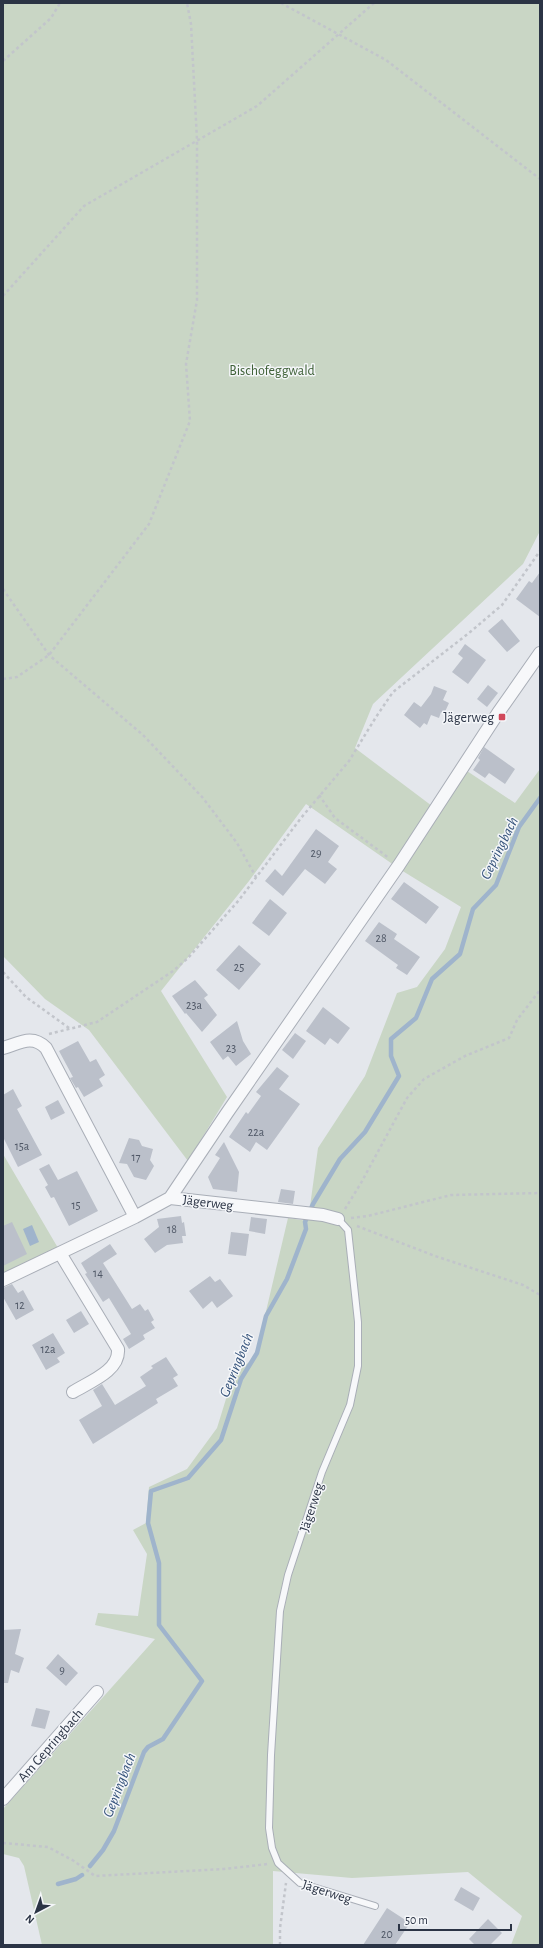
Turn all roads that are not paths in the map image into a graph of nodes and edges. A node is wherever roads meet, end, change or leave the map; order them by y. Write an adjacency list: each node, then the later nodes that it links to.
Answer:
1 (540, 653): 3 (street, Jägerweg)
2 (3, 1048): 4 (street)
3 (170, 1198): 4 (street, Jägerweg); 5 (street, Jägerweg)
4 (135, 1218): 6 (street, Jägerweg)
5 (338, 1219): 11 (lane, Jägerweg)
6 (60, 1253): 7 (street, Jägerweg); 8 (street)
7 (3, 1280)
8 (73, 1392)
9 (97, 1692): 10 (street, Am Gepringbach)
10 (3, 1799)
11 (375, 1906)

